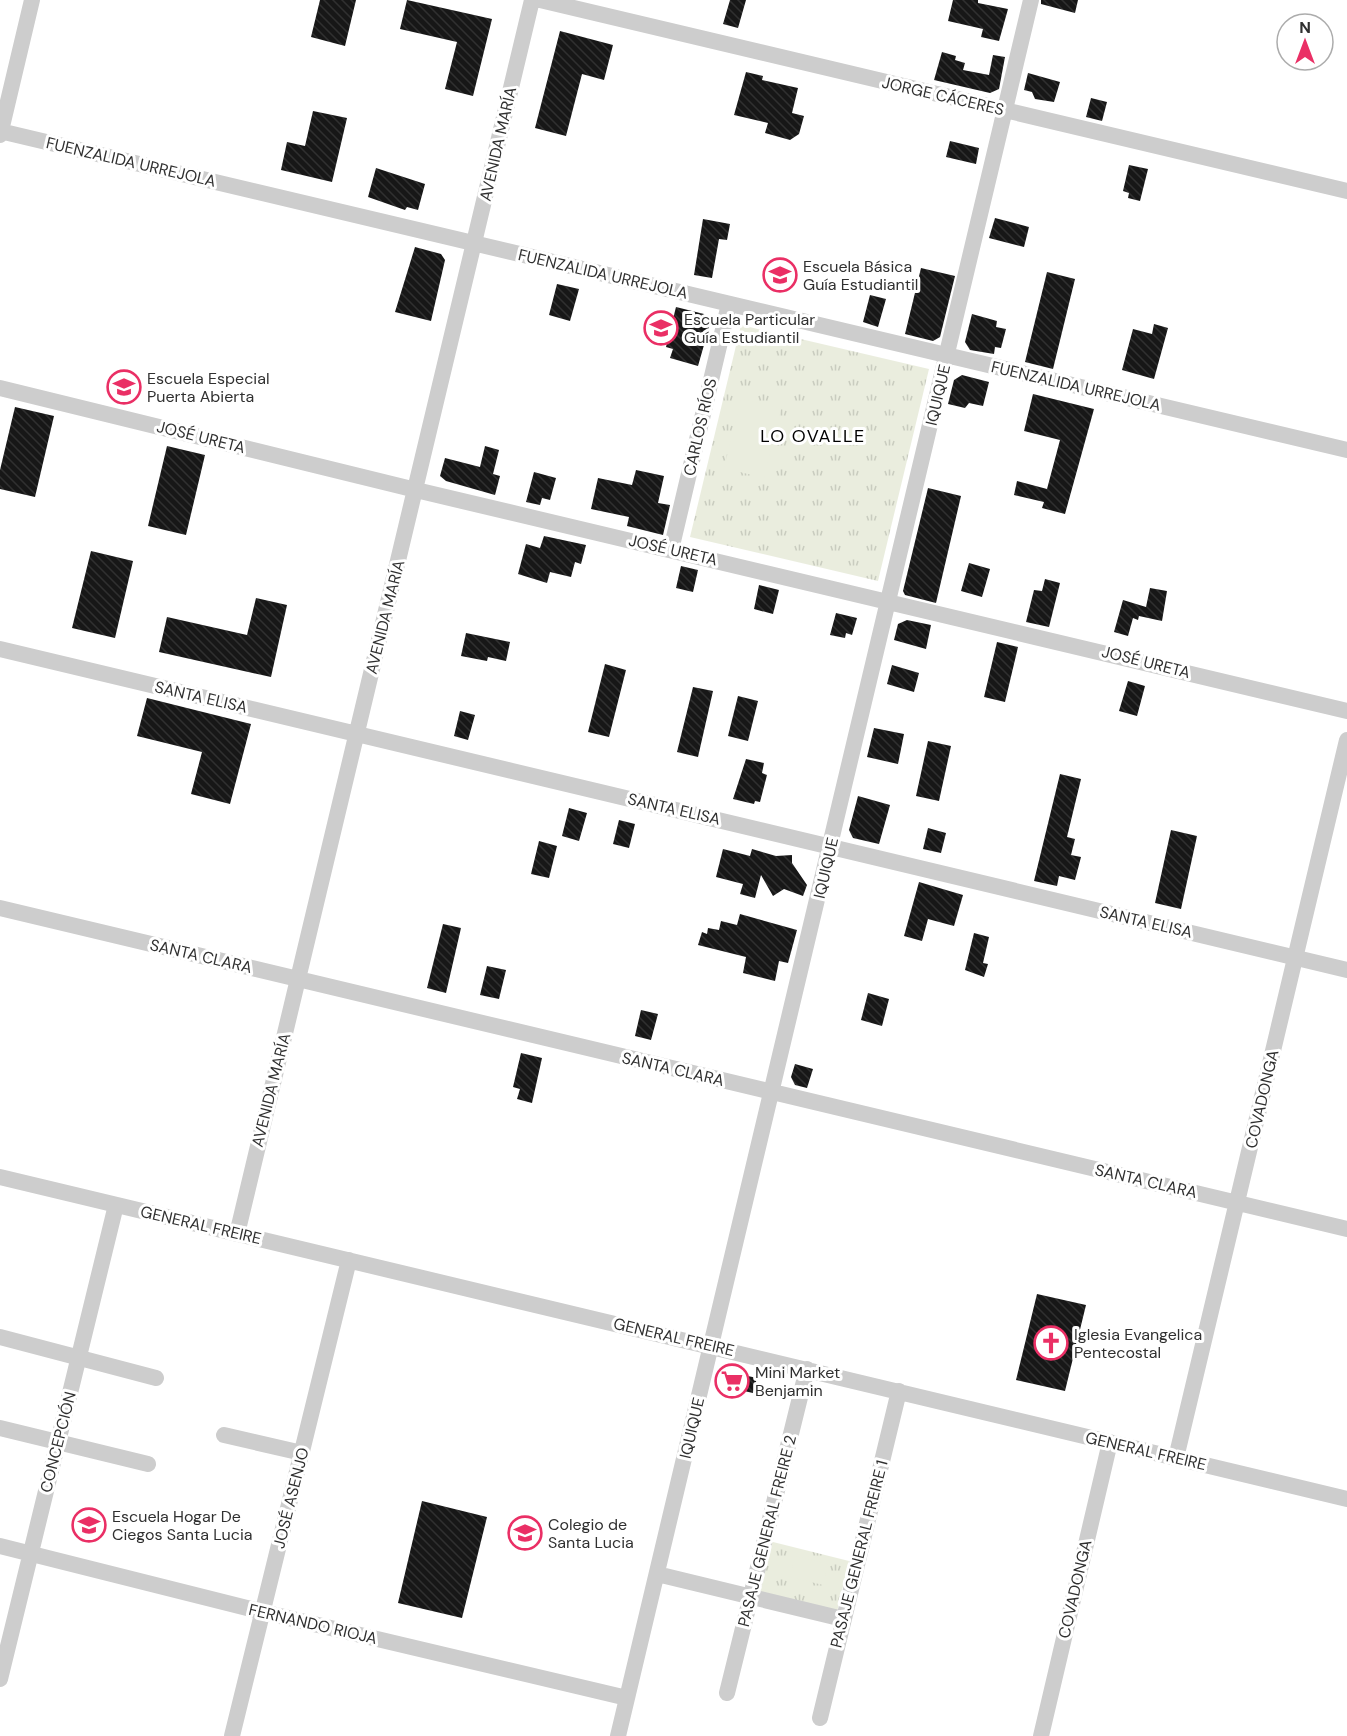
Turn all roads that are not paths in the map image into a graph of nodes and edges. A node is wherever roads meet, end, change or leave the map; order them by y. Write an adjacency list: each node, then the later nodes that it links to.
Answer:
1 (32, 0): 6 (street)
2 (532, 0): 8 (street, AVENIDA MARÍA)
3 (540, 0): 5 (street, JORGE CÁCERES)
4 (1031, 0): 5 (street, IQUIQUE)
5 (1005, 110): 7 (street, JORGE CÁCERES); 10 (street, IQUIQUE)
6 (0, 132): 8 (street, FUENZALIDA URREJOLA)
7 (1347, 191)
8 (474, 243): 9 (street, FUENZALIDA URREJOLA); 13 (street, AVENIDA MARÍA)
9 (729, 304): 10 (street, FUENZALIDA URREJOLA); 14 (street, CARLOS RÍOS)
10 (947, 356): 12 (street, FUENZALIDA URREJOLA); 15 (street, IQUIQUE)
11 (0, 388): 13 (street, JOSÉ URETA)
12 (1347, 450)
13 (416, 490): 14 (street, JOSÉ URETA); 18 (street, AVENIDA MARÍA)
14 (671, 550): 15 (street, JOSÉ URETA)
15 (890, 601): 17 (street, JOSÉ URETA); 20 (street, IQUIQUE)
16 (0, 649): 18 (street, SANTA ELISA)
17 (1347, 711)
18 (357, 734): 20 (street, SANTA ELISA); 24 (street, AVENIDA MARÍA)
19 (1347, 740): 22 (street, COVADONGA)
20 (831, 847): 22 (street, SANTA ELISA); 25 (street, IQUIQUE)
21 (0, 908): 24 (street, SANTA CLARA)
22 (1295, 957): 23 (street, SANTA ELISA); 27 (street, COVADONGA)
23 (1347, 970)
24 (298, 979): 25 (street, SANTA CLARA); 30 (street, AVENIDA MARÍA)
25 (772, 1092): 27 (street, SANTA CLARA); 33 (street, IQUIQUE)
26 (0, 1178): 28 (street, GENERAL FREIRE)
27 (1237, 1202): 29 (street, SANTA CLARA); 43 (street, COVADONGA)
28 (117, 1205): 30 (street, GENERAL FREIRE); 34 (street, CONCEPCIÓN)
29 (1347, 1229)
30 (237, 1234): 31 (street, GENERAL FREIRE)
31 (349, 1260): 33 (street, GENERAL FREIRE); 42 (street, JOSÉ ASENJO)
32 (0, 1337): 34 (street)
33 (711, 1346): 35 (street, GENERAL FREIRE); 48 (street, IQUIQUE)
34 (79, 1358): 36 (street); 40 (street, CONCEPCIÓN)
35 (807, 1369): 37 (street, GENERAL FREIRE); 49 (street, PASAJE GENERAL FREIRE 2)
36 (156, 1378)
37 (899, 1391): 41 (street, GENERAL FREIRE); 51 (street, PASAJE GENERAL FREIRE 1)
38 (0, 1428): 40 (street)
39 (224, 1435): 42 (street)
40 (58, 1442): 44 (street); 47 (street, CONCEPCIÓN)
41 (1110, 1442): 43 (street, GENERAL FREIRE); 58 (street, COVADONGA)
42 (302, 1453): 50 (street, JOSÉ ASENJO)
43 (1176, 1458): 45 (street, GENERAL FREIRE)
44 (148, 1464)
45 (1347, 1499)
46 (0, 1546): 47 (street, FERNANDO RIOJA)
47 (30, 1554): 50 (street, FERNANDO RIOJA); 52 (street, CONCEPCIÓN)
48 (657, 1574): 49 (street); 54 (street, IQUIQUE)
49 (751, 1597): 51 (street); 53 (street, PASAJE GENERAL FREIRE 2)
50 (263, 1612): 54 (street, FERNANDO RIOJA); 56 (street, JOSÉ ASENJO)
51 (843, 1619): 55 (street, PASAJE GENERAL FREIRE 1)
52 (0, 1679)
53 (727, 1692)
54 (627, 1698): 57 (street, IQUIQUE)
55 (820, 1718)
56 (232, 1736)
57 (618, 1736)
58 (1041, 1736)

